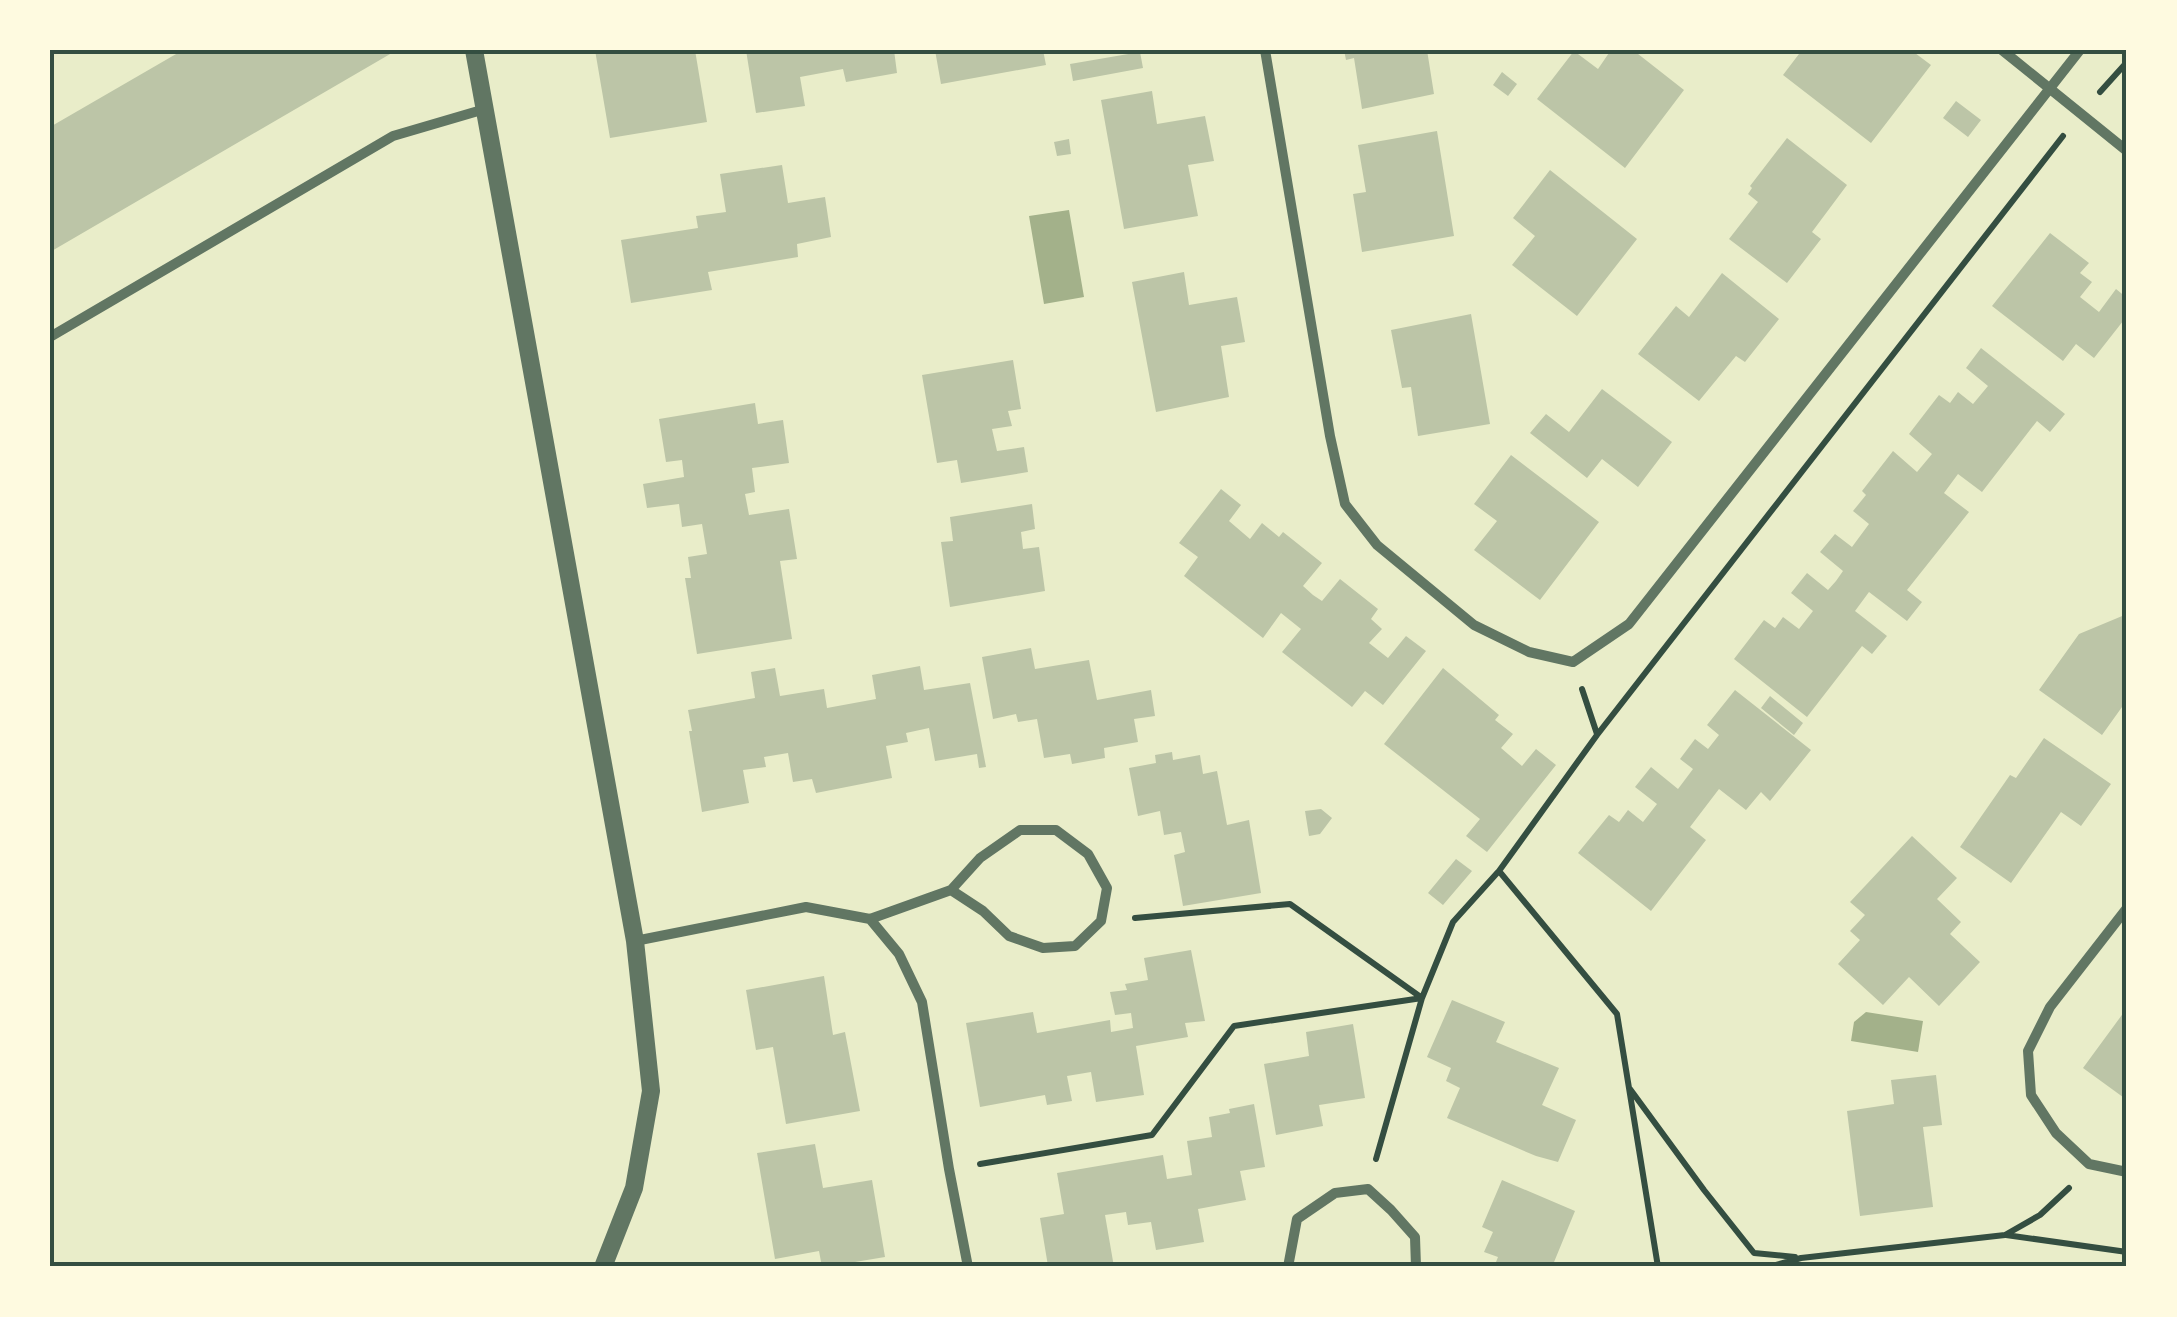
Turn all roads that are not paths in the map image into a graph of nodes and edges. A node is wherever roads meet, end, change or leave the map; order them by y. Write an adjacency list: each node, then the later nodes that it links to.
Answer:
1 (474, 50): 6 (street)
2 (1265, 50): 5 (street)
3 (2002, 50): 5 (street)
4 (2080, 50): 5 (street)
5 (2050, 88): 7 (street)
6 (485, 109): 8 (street); 12 (street)
7 (2127, 151)
8 (50, 337)
9 (950, 890): 9 (street); 11 (street)
10 (2127, 908): 13 (street)
11 (870, 919): 12 (street); 15 (street)
12 (635, 941): 14 (street)
13 (2127, 1172)
14 (603, 1267)
15 (968, 1267)
16 (1288, 1267): 17 (street)
17 (1416, 1267)

